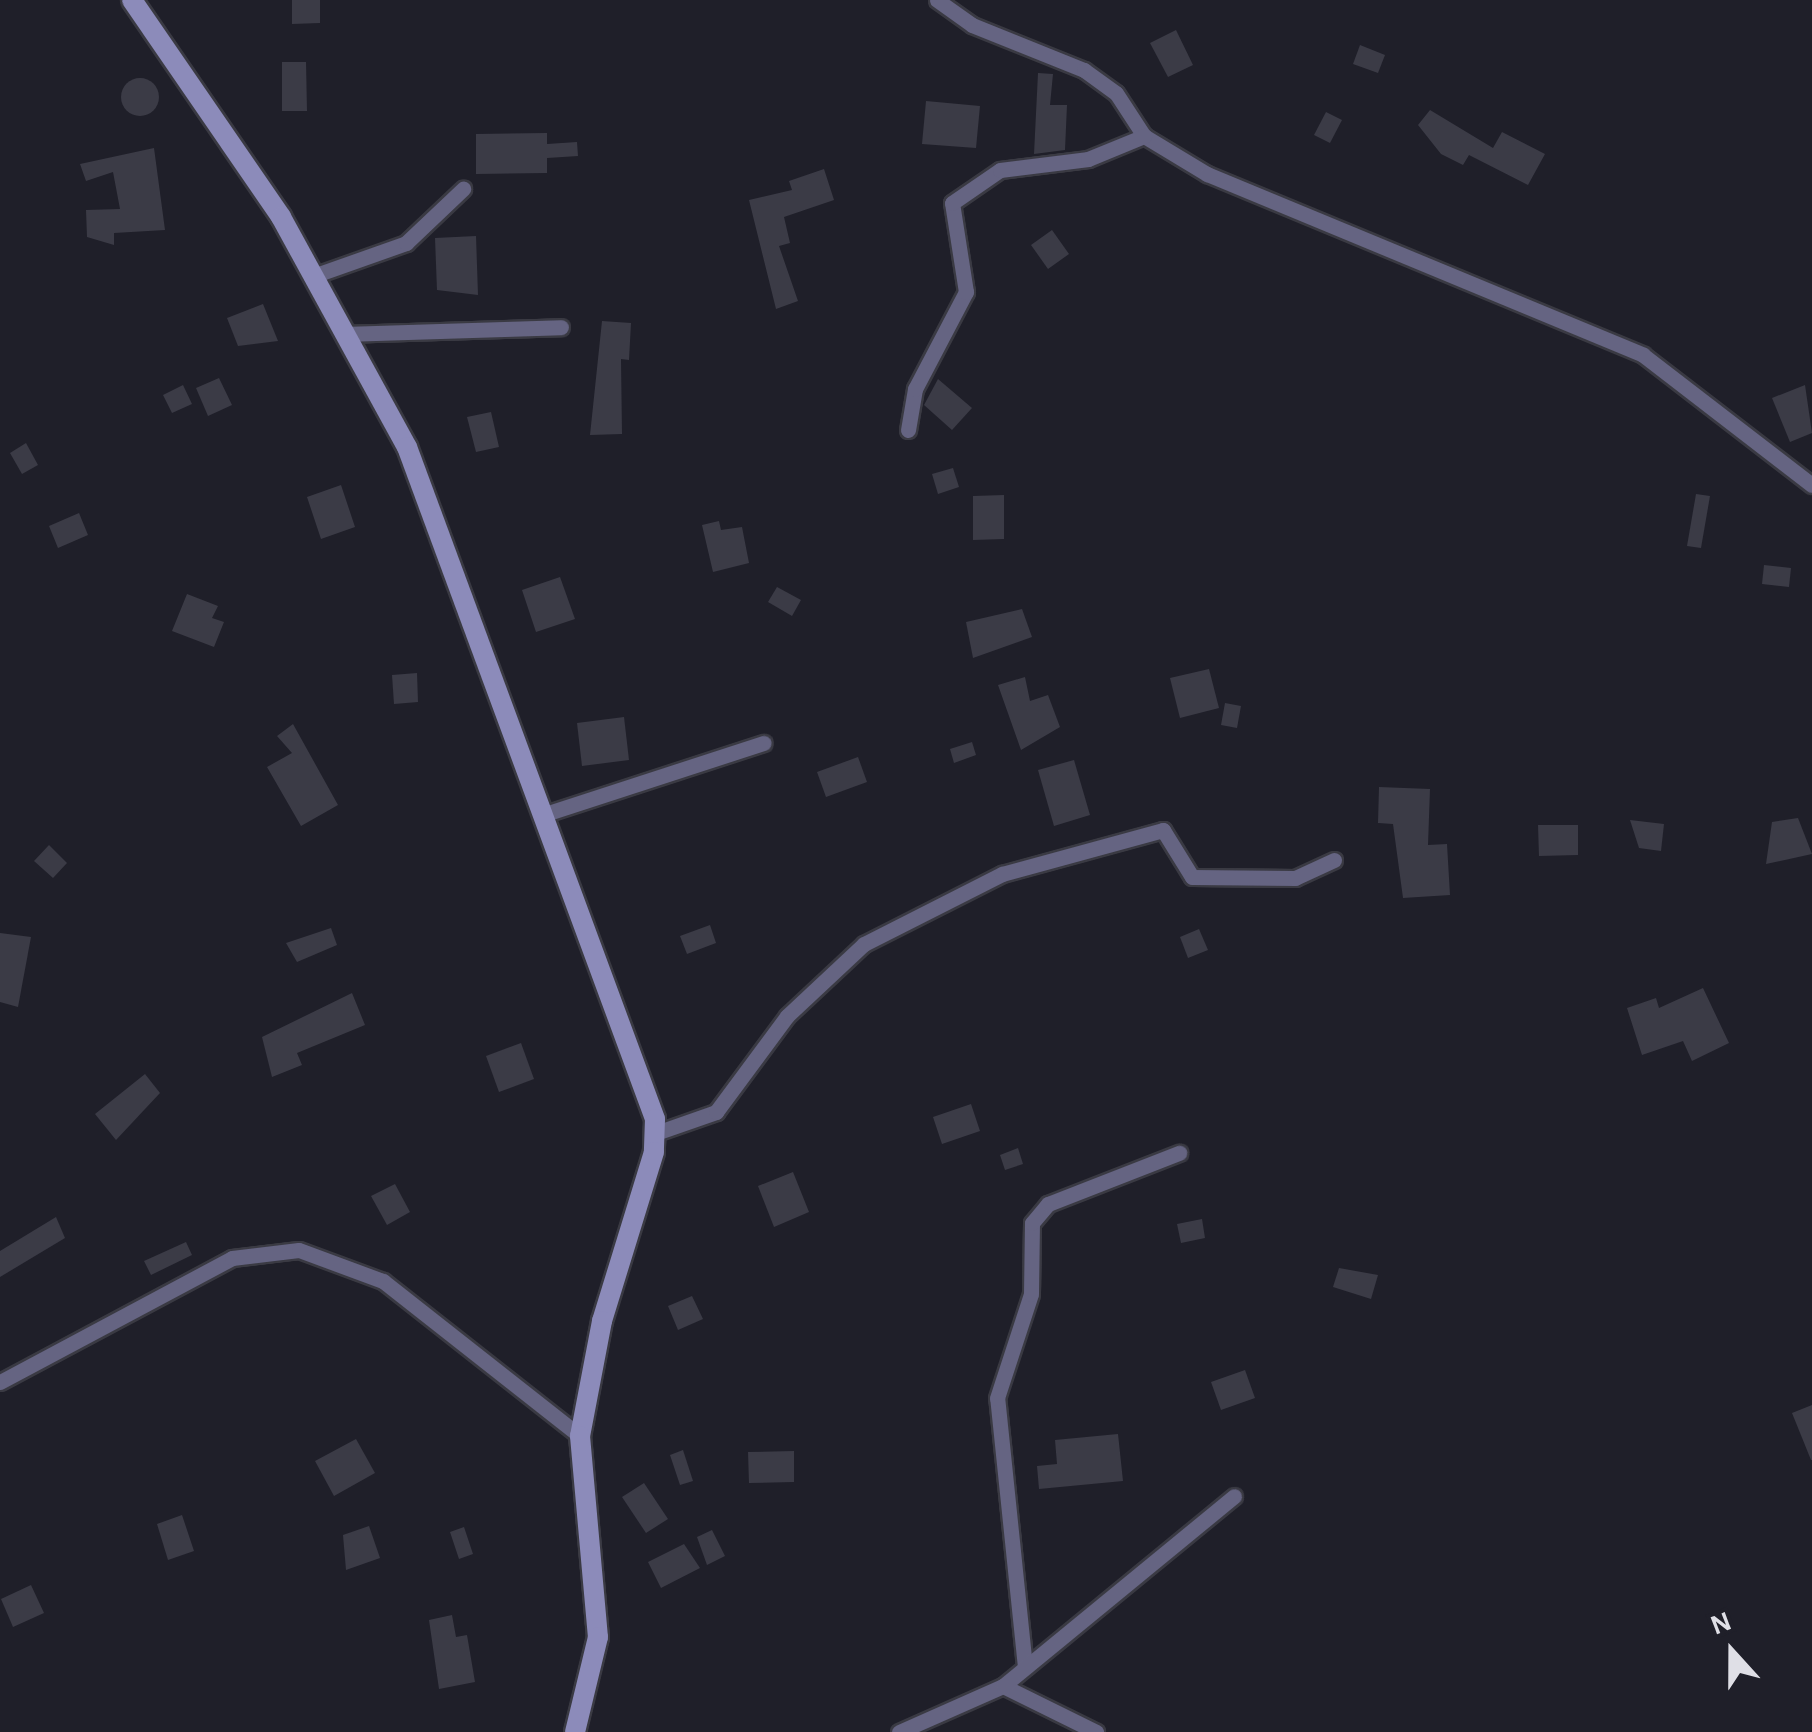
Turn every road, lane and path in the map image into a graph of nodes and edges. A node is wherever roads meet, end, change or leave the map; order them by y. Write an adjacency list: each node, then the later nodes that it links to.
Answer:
1 (132, 0): 5 (street)
2 (937, 0): 3 (street)
3 (1144, 136): 8 (street); 9 (street)
4 (463, 189): 5 (street)
5 (314, 276): 7 (street)
6 (561, 327): 7 (street)
7 (343, 334): 11 (street)
8 (908, 430)
9 (1812, 485)
10 (764, 743): 11 (street)
11 (542, 815): 13 (street)
12 (1334, 860): 13 (street)
13 (656, 1133): 16 (street)
14 (1179, 1153): 18 (street)
15 (0, 1382): 16 (street)
16 (580, 1436): 20 (street)
17 (1234, 1496): 18 (street)
18 (1025, 1668): 19 (street)
19 (1003, 1686): 21 (street); 22 (street)
20 (575, 1732)
21 (899, 1732)
22 (1096, 1732)

